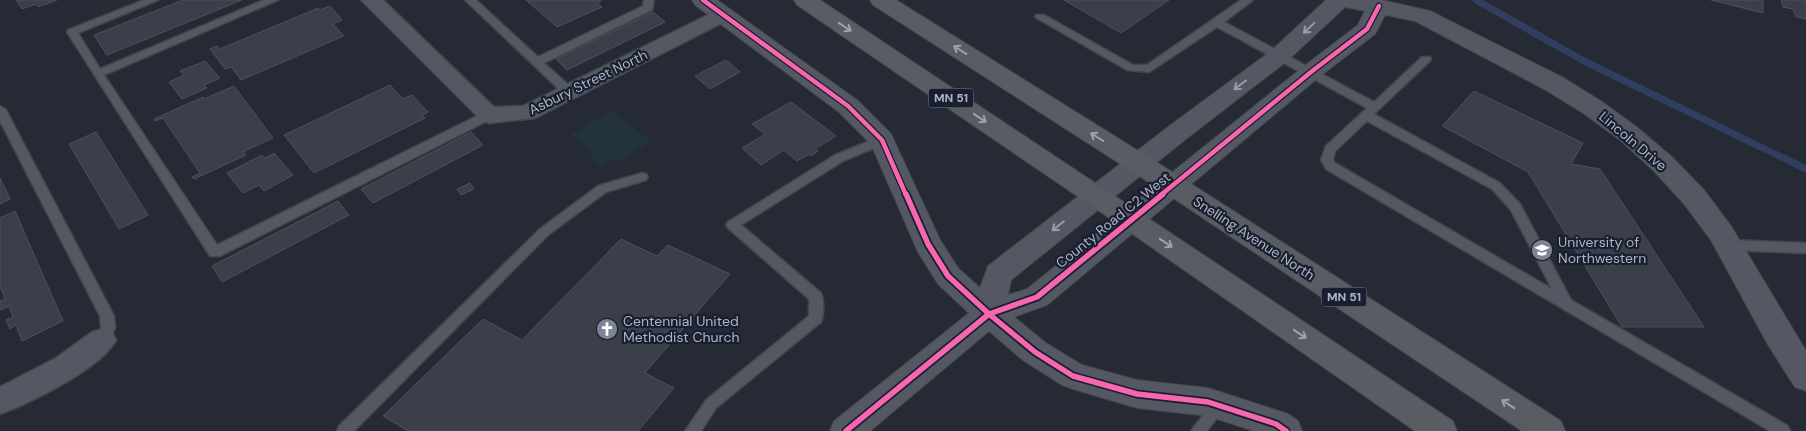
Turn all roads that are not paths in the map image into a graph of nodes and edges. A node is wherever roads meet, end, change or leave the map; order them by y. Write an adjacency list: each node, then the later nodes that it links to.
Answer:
1 (153, 0): 19 (lane)
2 (273, 0): 19 (lane)
3 (371, 0): 23 (street)
4 (470, 0): 17 (lane)
5 (649, 0): 17 (lane)
6 (804, 0): 28 (highway, MN 51, one-way to 28)
7 (881, 0): 25 (highway, Snelling Avenue North / MN 51, one-way to 7)
8 (1248, 0): 14 (lane)
9 (1339, 0): 15 (street, County Road C2 West, one-way to 15)
10 (1345, 0): 11 (street, Lincoln Drive)
11 (1378, 3): 18 (street, County Road C2 West); 30 (street, Lincoln Drive)
12 (713, 7): 20 (street, Asbury Street North); 24 (street)
13 (1040, 17): 14 (lane)
14 (1216, 22): 15 (lane)
15 (1279, 56): 18 (lane); 25 (street, County Road C2 West, one-way to 25)
16 (1426, 59): 22 (lane)
17 (537, 62): 20 (lane)
18 (1311, 72): 22 (lane); 27 (street, County Road C2 West)
19 (98, 74): 23 (lane)
20 (569, 92): 23 (street, Asbury Street North)
21 (0, 110): 34 (lane)
22 (1370, 111): 32 (lane); 32 (lane)
23 (489, 115)
24 (882, 140): 33 (street); 39 (lane)
25 (1139, 163): 27 (highway, Snelling Avenue North / MN 51); 28 (street, County Road C2 West)
26 (642, 177): 38 (lane)
27 (1173, 185): 29 (street, County Road C2 West); 44 (highway, Snelling Avenue North / MN 51, one-way to 27)
28 (1096, 196): 29 (highway, MN 51); 33 (street, County Road C2 West, one-way to 33)
29 (1131, 219): 33 (street, County Road C2 West); 43 (highway, MN 51, one-way to 43)
30 (1728, 245): 31 (lane); 35 (street, Lincoln Drive)
31 (1806, 248)
32 (1566, 304): 45 (lane)
33 (988, 314): 37 (street); 40 (street, County Road C2 West)
34 (102, 340): 36 (street)
35 (1806, 378)
36 (0, 401)
37 (1220, 406): 41 (lane); 42 (street)
38 (344, 431)
39 (692, 431)
40 (846, 431)
41 (1198, 431)
42 (1286, 431)
43 (1441, 431)
44 (1549, 431)
45 (1783, 431)

